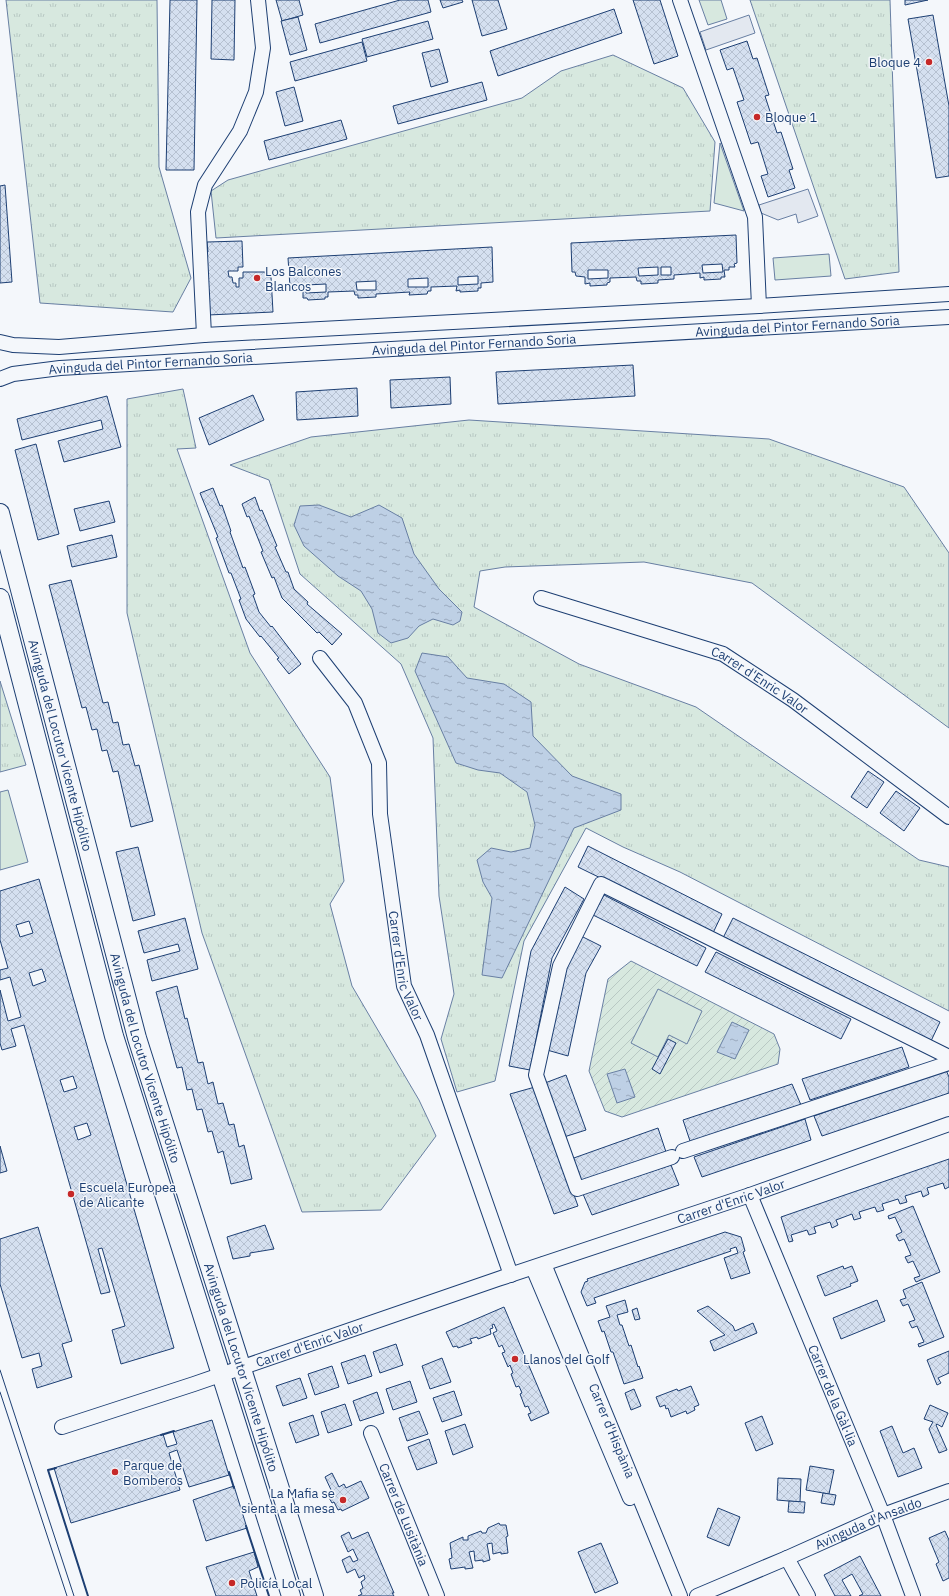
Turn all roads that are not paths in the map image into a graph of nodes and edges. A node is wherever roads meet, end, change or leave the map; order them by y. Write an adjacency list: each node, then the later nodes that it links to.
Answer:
1 (258, 0): 6 (street, Avinguda del Pintor Fernando Soria)
2 (680, 0): 4 (street, Avinguda del Pintor Fernando Soria)
3 (949, 294): 4 (street, Avinguda del Pintor Fernando Soria)
4 (759, 306): 6 (street, Avinguda del Pintor Fernando Soria)
5 (949, 317): 8 (street, Avinguda del Pintor Fernando Soria)
6 (204, 336): 7 (street, Avinguda del Pintor Fernando Soria)
7 (0, 342)
8 (0, 379)
9 (0, 513): 20 (main road, Avinguda del Locutor Vicente Hipólito)
10 (0, 598): 21 (main road, Avinguda del Locutor Vicente Hipólito)
11 (541, 598): 13 (street, Carrer d'Enric Valor)
12 (320, 658): 19 (street, Carrer d'Enric Valor)
13 (949, 817)
14 (949, 1058): 15 (street)
15 (949, 1063)
16 (949, 1124): 17 (street, Carrer d'Enric Valor)
17 (750, 1195): 18 (street, Carrer d'Enric Valor); 25 (street, Carrer de la Gàl·lia)
18 (539, 1266): 19 (street, Carrer d'Enric Valor); 30 (street, Carrer d'Hispània); 31 (street, Carrer d'Hispània)
19 (511, 1275): 20 (street, Carrer d'Enric Valor)
20 (240, 1368): 21 (street, Carrer d'Enric Valor); 28 (main road, Avinguda del Locutor Vicente Hipólito)
21 (220, 1374): 22 (street, Carrer d'Enric Valor); 27 (main road, Avinguda del Locutor Vicente Hipólito)
22 (62, 1427)
23 (371, 1433): 29 (street, Carrer de Lusitània)
24 (949, 1490): 25 (street, Avinguda d'Ansaldo)
25 (883, 1515): 26 (street, Avinguda d'Ansaldo); 34 (street, Carrer de la Gàl·lia)
26 (787, 1558): 32 (street, Avinguda d'Ansaldo); 33 (street)
27 (291, 1596)
28 (314, 1596)
29 (437, 1596)
30 (670, 1596)
31 (680, 1596)
32 (697, 1596)
33 (808, 1596)
34 (913, 1596)

